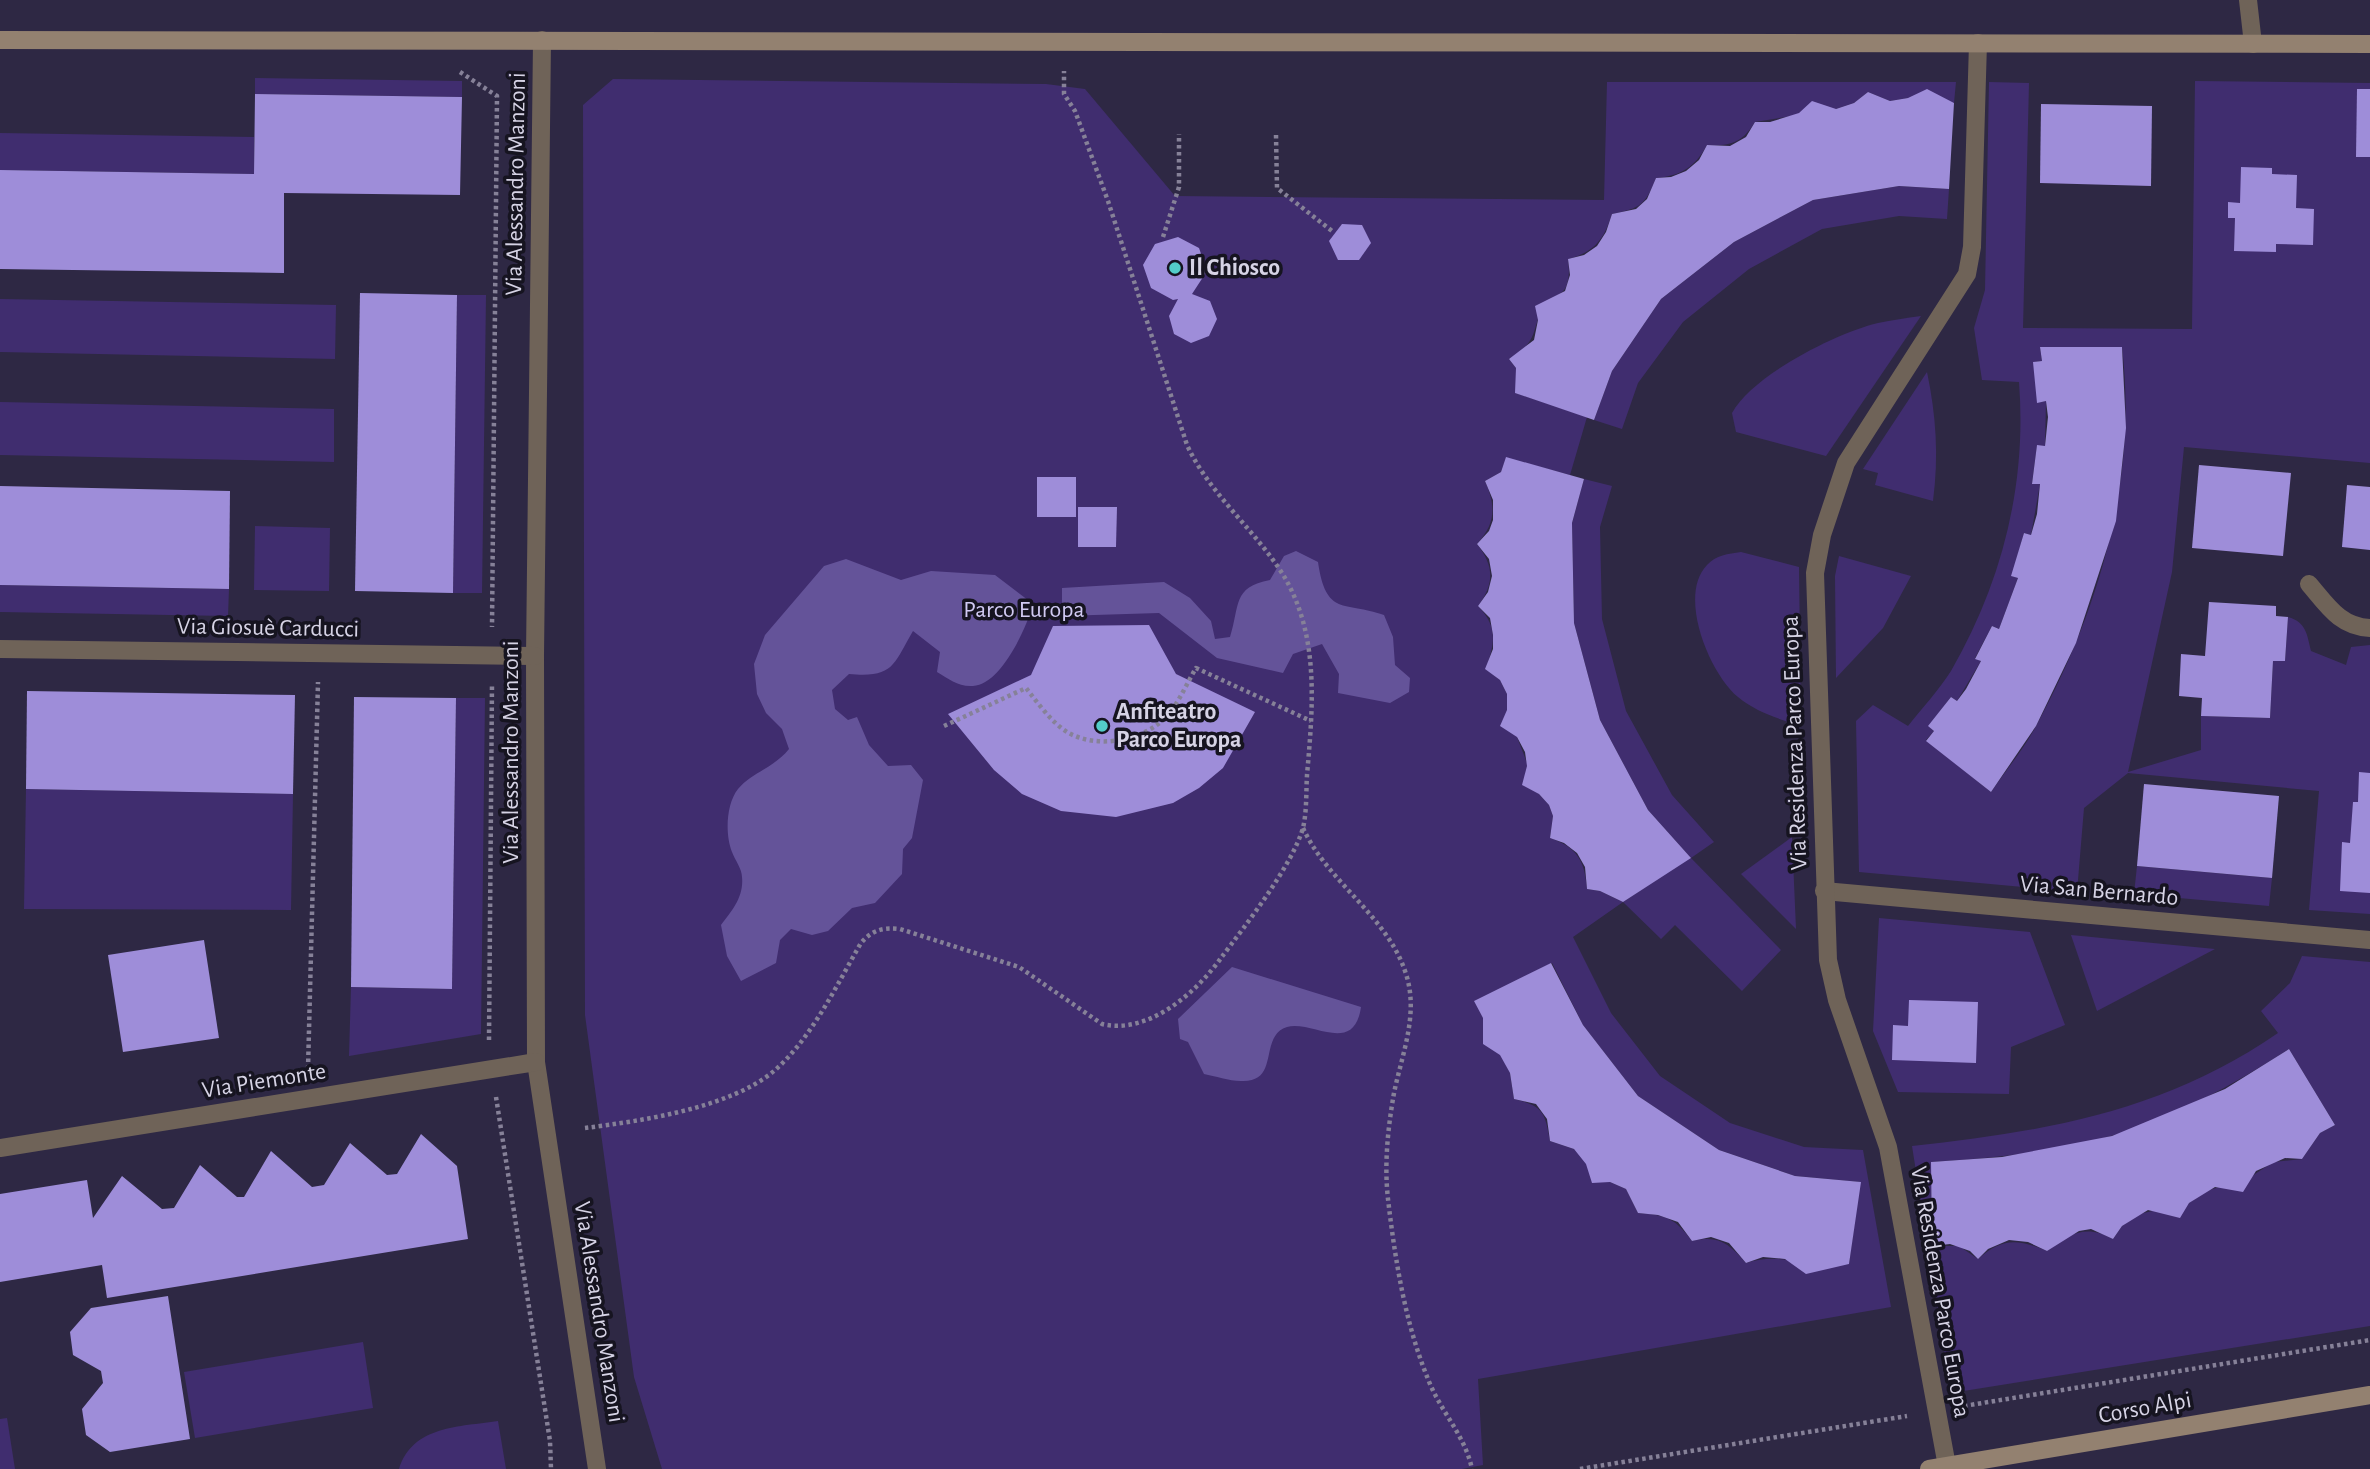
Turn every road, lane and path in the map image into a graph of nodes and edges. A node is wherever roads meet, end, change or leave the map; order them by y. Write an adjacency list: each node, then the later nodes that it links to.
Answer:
1 (2248, 0): 5 (street)
2 (0, 40): 3 (street)
3 (542, 40): 4 (street); 18 (street, Via Alessandro Manzoni)
4 (1978, 43): 5 (street); 22 (street, Via Residenza Parco Europa)
5 (2253, 44): 6 (street)
6 (2370, 44)
7 (1064, 70): 19 (path)
8 (448, 71): 17 (path)
9 (1179, 134): 12 (path)
10 (1276, 135): 11 (path)
11 (1332, 231)
12 (1163, 237)
13 (2309, 584): 14 (street)
14 (2370, 628)
15 (0, 649): 16 (street, Via Giosuè Carducci)
16 (318, 653): 17 (street, Via Giosuè Carducci); 26 (path)
17 (492, 656): 18 (street, Via Giosuè Carducci); 25 (path)
18 (535, 656): 24 (street, Via Alessandro Manzoni)
19 (1311, 721): 20 (path); 21 (path)
20 (944, 726)
21 (1303, 828): 27 (path); 35 (path)
22 (1824, 891): 23 (street, Via San Bernardo); 31 (street, Via Residenza Parco Europa)
23 (2370, 940)
24 (536, 1062): 25 (street, Via Piemonte); 32 (street, Via Alessandro Manzoni)
25 (492, 1069): 26 (street, Via Piemonte); 34 (path)
26 (307, 1098): 28 (street, Via Piemonte)
27 (585, 1128)
28 (0, 1149)
29 (2370, 1340): 31 (path)
30 (2370, 1395): 33 (street, Corso Alpi)
31 (1937, 1411): 33 (street, Via Residenza Parco Europa); 36 (path)
32 (598, 1466)
33 (1938, 1467)
34 (551, 1469)
35 (1472, 1469)
36 (1580, 1469)

